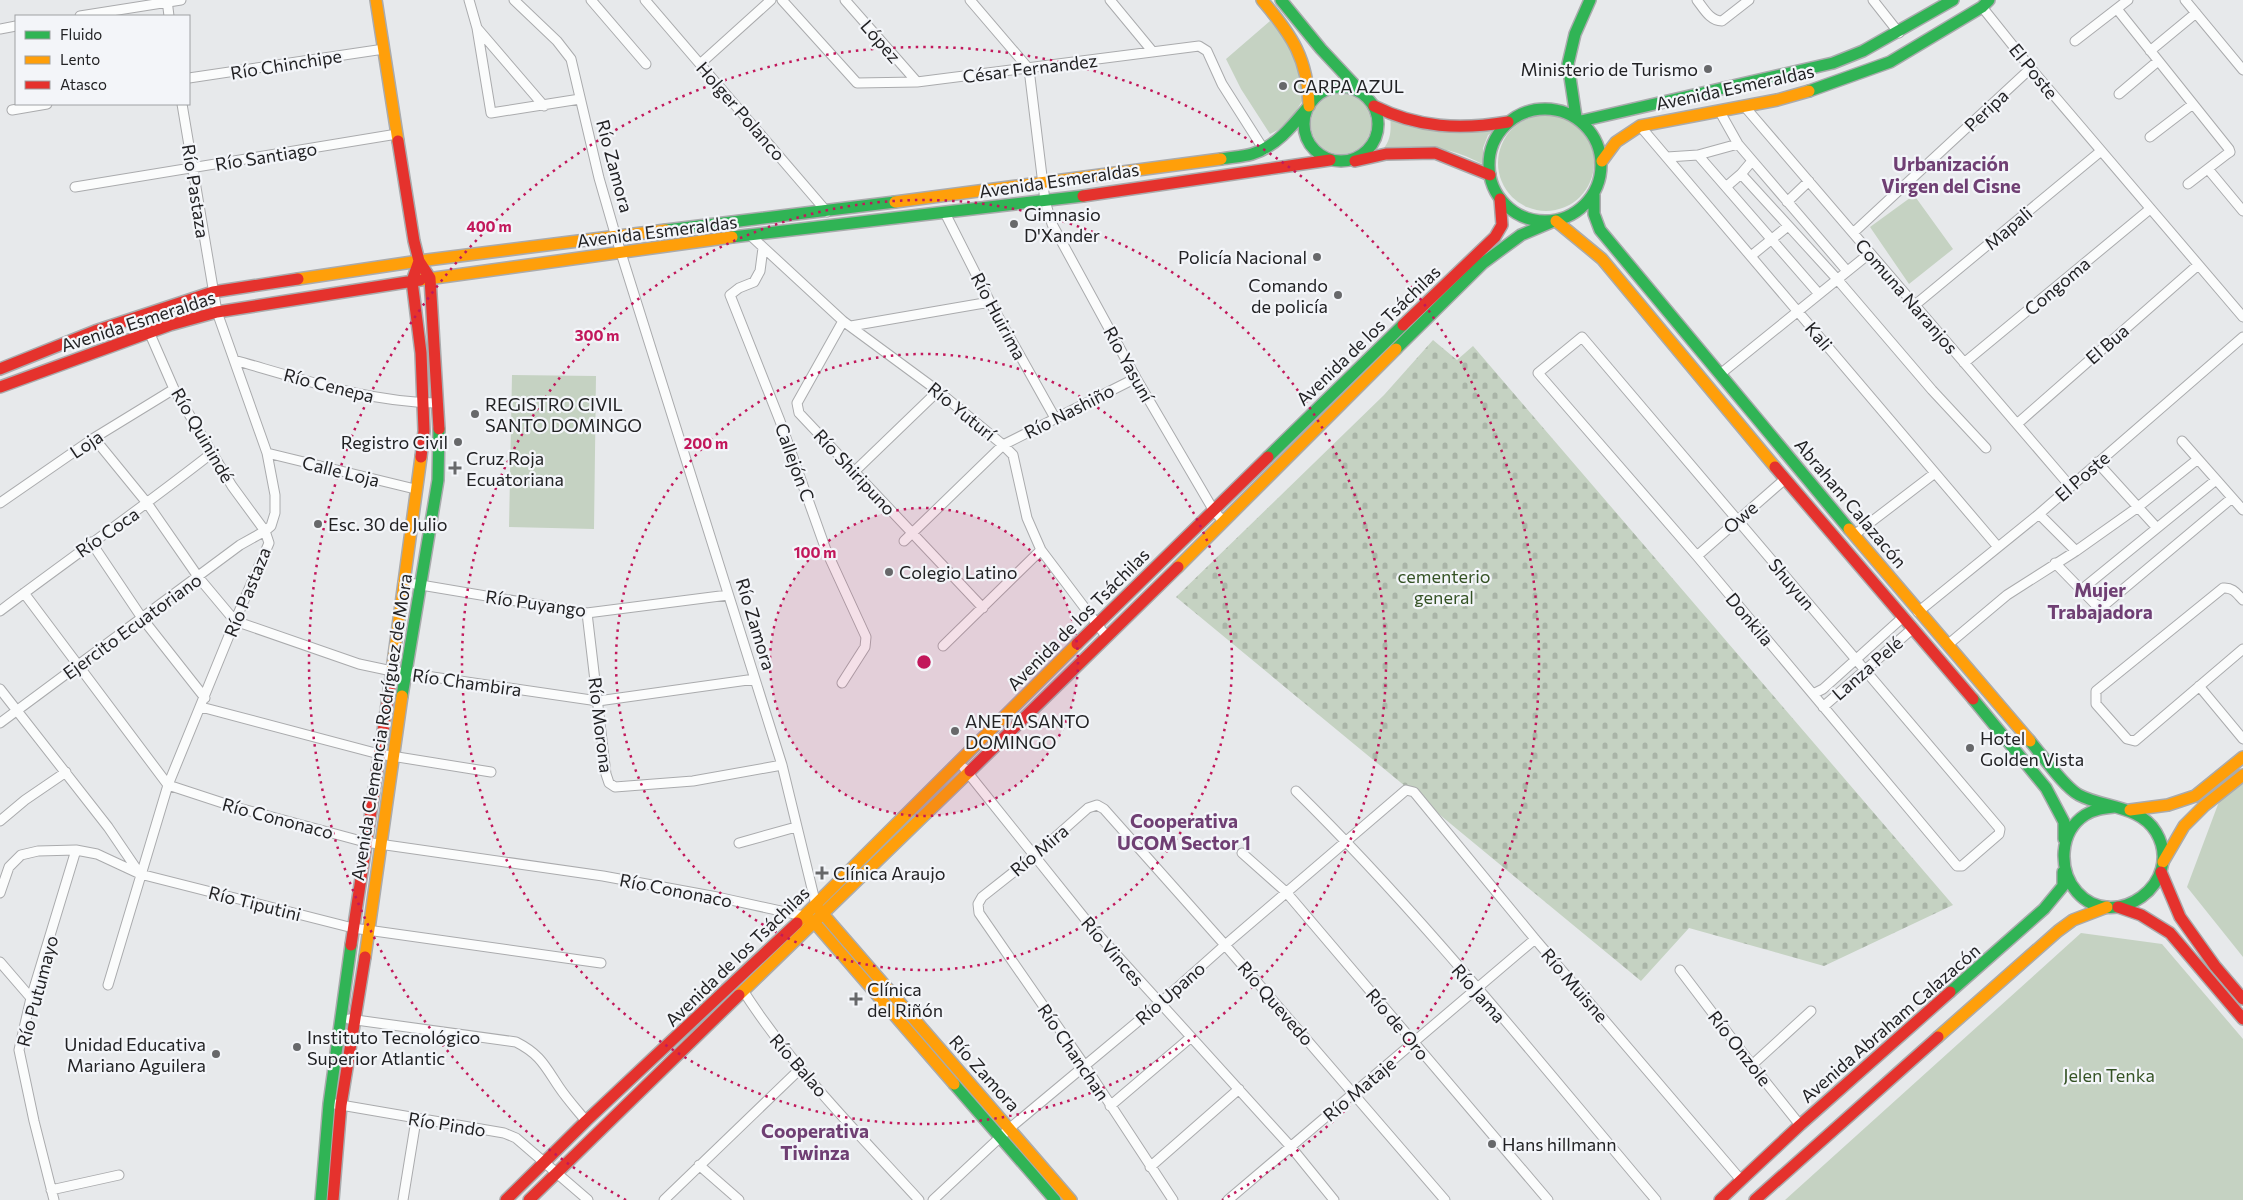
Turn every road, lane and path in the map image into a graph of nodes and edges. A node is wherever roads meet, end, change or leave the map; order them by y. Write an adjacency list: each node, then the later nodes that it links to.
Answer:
1 (181, 0): 21 (street)
2 (376, 0): 32 (main road, Avenida Clemencia Rodríguez de Mora)
3 (469, 0): 28 (street)
4 (514, 0): 45 (street, Río Zamora)
5 (591, 0): 36 (street)
6 (645, 0): 37 (street, Holger Polanco)
7 (770, 0): 37 (street)
8 (782, 0): 42 (street, César Fernandez)
9 (845, 0): 42 (street, López)
10 (970, 0): 39 (street)
11 (1110, 0): 34 (street)
12 (1262, 0): 50 (main road)
13 (1281, 0): 44 (main road)
14 (1590, 0): 55 (main road)
15 (1697, 0): 16 (street)
16 (1749, 0)
17 (1873, 0): 30 (street)
18 (1954, 0): 30 (main road, Avenida Esmeraldas)
19 (2128, 0): 23 (street)
20 (2185, 0): 24 (street)
21 (167, 1): 25 (street); 26 (street)
22 (1986, 3): 38 (street, El Poste); 52 (main road, Avenida Esmeraldas)
23 (2117, 9): 31 (street); 33 (street)
24 (2196, 13): 33 (street); 40 (street)
25 (86, 15)
26 (169, 15)
27 (15, 26): 29 (street)
28 (477, 28): 49 (street); 49 (street)
29 (0, 29)
30 (1899, 33): 55 (main road, Avenida Esmeraldas)
31 (2075, 41)
32 (384, 49): 41 (street, Río Chinchipe); 58 (main road, Avenida Clemencia Rodríguez de Mora)
33 (2150, 51): 35 (street)
34 (1153, 52): 39 (street, César Fernandez); 61 (street, César Fernandez)
35 (2158, 61): 43 (street); 46 (street)
36 (646, 64)
37 (700, 64): 83 (street, Holger Polanco)
38 (2031, 68): 62 (street, El Poste); 89 (street, Peripa)
39 (1029, 69): 42 (street, César Fernandez); 74 (street, Río Yasuní)
40 (2243, 70)
41 (190, 78)
42 (917, 82)
43 (2119, 94)
44 (1364, 95): 50 (main road); 51 (main road)
45 (580, 99): 49 (street); 91 (street, Río Zamora)
46 (2192, 104): 59 (street); 70 (street)
47 (41, 105): 53 (street)
48 (182, 105): 69 (street, Río Pastaza)
49 (544, 106)
50 (1309, 106): 61 (main road, Avenida Esmeraldas); 65 (main road)
51 (1374, 106): 56 (main road); 66 (main road)
52 (1745, 107): 54 (main road, Avenida Esmeraldas); 73 (street, Comuna Naranjos)
53 (12, 110)
54 (1720, 112): 57 (main road, Avenida Esmeraldas); 60 (street)
55 (1579, 119): 56 (main road); 67 (main road)
56 (1508, 122): 72 (main road)
57 (1640, 126): 64 (street, Kali); 67 (main road, Avenida Esmeraldas)
58 (397, 134): 69 (street, Río Santiago); 97 (main road, Avenida Clemencia Rodríguez de Mora)
59 (2150, 136)
60 (1738, 144): 63 (street); 68 (street)
61 (1264, 150): 74 (main road, Avenida Esmeraldas)
62 (2101, 151): 82 (street, El Poste); 106 (street, Mapali)
63 (1698, 155): 64 (street); 76 (street)
64 (1667, 157): 96 (street, Kali)
65 (1330, 160): 66 (main road); 80 (main road, Avenida Esmeraldas)
66 (1344, 162): 72 (main road)
67 (1602, 162): 78 (main road)
68 (1752, 162): 71 (street); 81 (street)
69 (193, 167): 77 (street, Río Santiago); 103 (street, Río Pastaza)
70 (2208, 169): 75 (street); 84 (street)
71 (1741, 174): 76 (street); 88 (street)
72 (1490, 175): 79 (main road)
73 (1809, 181): 81 (street); 89 (street, Comuna Naranjos)
74 (1043, 183): 80 (street, Río Yasuní); 83 (main road, Avenida Esmeraldas)
75 (2188, 184)
76 (1726, 186): 92 (street)
77 (75, 187)
78 (1594, 194): 86 (main road); 154 (main road, Abraham Calazacón)
79 (1500, 199): 86 (main road); 147 (main road, Avenida de los Tsáchilas)
80 (1045, 200): 85 (main road, Avenida Esmeraldas); 118 (street, Río Yasuní)
81 (1787, 202): 99 (street)
82 (2150, 209): 98 (street, El Poste); 114 (street, Congoma)
83 (826, 210): 87 (street, Holger Polanco); 91 (main road, Avenida Esmeraldas)
84 (2243, 211)
85 (945, 213): 87 (main road, Avenida Esmeraldas); 105 (street, Río Huirima)
86 (1555, 221): 138 (main road, Abraham Calazacón); 150 (main road, Avenida de los Tsáchilas)
87 (833, 224): 90 (main road, Avenida Esmeraldas)
88 (1788, 226): 92 (street); 101 (street)
89 (1853, 233): 94 (street, Comuna Naranjos)
90 (750, 236): 93 (street, Río Yuturí); 95 (main road, Avenida Esmeraldas)
91 (616, 237): 95 (street, Río Zamora); 97 (main road, Avenida Esmeraldas)
92 (1772, 239): 96 (street); 104 (street)
93 (763, 248): 110 (street, Río Yuturí); 188 (street, Callejón C)
94 (1870, 252): 99 (street); 106 (street, Comuna Naranjos)
95 (621, 253): 100 (main road, Avenida Esmeraldas); 167 (street, Río Zamora)
96 (1751, 256): 107 (street, Kali)
97 (419, 261): 100 (main road, Avenida Clemencia Rodríguez de Mora); 102 (main road, Avenida Clemencia Rodríguez de Mora); 103 (main road, Avenida Esmeraldas)
98 (2198, 265): 109 (street, El Poste); 125 (street, El Bua)
99 (1847, 271): 101 (street)
100 (430, 278): 102 (main road, Avenida Esmeraldas); 123 (main road, Avenida Clemencia Rodríguez de Mora)
101 (1837, 280): 104 (street); 129 (street)
102 (412, 281): 108 (main road, Avenida Esmeraldas); 122 (main road, Avenida Clemencia Rodríguez de Mora)
103 (213, 292): 108 (street, Río Pastaza); 115 (main road, Avenida Esmeraldas)
104 (1819, 294): 107 (street)
105 (990, 302): 110 (street); 124 (street, Río Huirima)
106 (1915, 305): 114 (street, Comuna Naranjos)
107 (1798, 311): 116 (street); 137 (street, Kali)
108 (216, 312): 111 (main road, Avenida Esmeraldas); 113 (street, Río Pastaza)
109 (2243, 317)
110 (847, 324): 121 (street, Río Yuturí); 136 (street, Río Shiripuno)
111 (150, 334): 119 (main road, Avenida Esmeraldas); 120 (street, Río Quinindé)
112 (2243, 338): 134 (street, El Poste)
113 (234, 360): 122 (street, Río Cenepa); 131 (street, Río Pastaza)
114 (1964, 363): 125 (street, Comuna Naranjos)
115 (0, 369)
116 (1724, 371)
117 (1538, 373): 149 (street, Shuyun); 160 (street, Donkila)
118 (1136, 378): 124 (street, Río Nashiño); 147 (street, Río Yasuní)
119 (0, 386)
120 (174, 389): 126 (street, Loja); 130 (street, Río Quinindé)
121 (938, 391): 128 (street, Río Yuturí); 136 (street)
122 (424, 403): 123 (street, Río Cenepa); 133 (main road, Avenida Clemencia Rodríguez de Mora)
123 (438, 404): 135 (main road, Avenida Clemencia Rodríguez de Mora)
124 (1055, 418): 128 (street, Río Nashiño)
125 (2017, 424): 140 (street, Comuna Naranjos)
126 (94, 438): 143 (street, Loja); 144 (street)
127 (2182, 441): 132 (street)
128 (1003, 445): 153 (street, Río Nashiño); 158 (street, Río Yuturí)
129 (1986, 448)
130 (212, 452): 144 (street, Río Coca); 152 (street, Río Quinindé)
131 (267, 453): 141 (street, Calle Loja); 152 (street, Río Pastaza)
132 (2198, 459): 139 (street); 145 (street)
133 (421, 461): 135 (main road); 141 (main road, Avenida Clemencia Rodríguez de Mora)
134 (2097, 462): 140 (street, El Poste); 145 (street)
135 (438, 463): 164 (main road, Avenida Clemencia Rodríguez de Mora)
136 (856, 471): 153 (street, Río Shiripuno)
137 (1935, 473): 154 (street); 157 (street, Kali)
138 (1785, 479): 149 (street, Owe); 174 (main road, Abraham Calazacón)
139 (2216, 480): 142 (street); 151 (street)
140 (2070, 486): 148 (street, El Poste)
141 (415, 489): 163 (main road, Avenida Clemencia Rodríguez de Mora)
142 (2232, 498): 146 (street); 165 (street)
143 (0, 503)
144 (147, 503): 156 (street, Río Coca); 162 (street)
145 (2138, 507): 151 (street); 159 (street)
146 (2243, 510)
147 (1214, 511): 150 (street, Río Yasuní); 176 (main road, Avenida de los Tsáchilas)
148 (2039, 514): 157 (street, El Poste); 159 (street)
149 (1737, 519): 160 (street, Owe); 182 (street, Shuyun)
150 (1223, 521): 178 (main road, Avenida de los Tsáchilas)
151 (2157, 528): 165 (street)
152 (265, 531): 162 (street, Ejercito Ecuatoriano); 175 (street, Río Pastaza)
153 (912, 534): 155 (street, Río Nashiño); 169 (street, Río Shiripuno)
154 (1854, 535): 171 (main road, Abraham Calazacón)
155 (904, 541)
156 (91, 542): 166 (street, Río Coca); 173 (street)
157 (1998, 547): 171 (street, El Poste)
158 (1041, 550): 169 (street); 176 (street, Río Yuturí)
159 (2076, 551): 161 (street)
160 (1697, 556): 191 (street, Donkila)
161 (2055, 563): 165 (street); 179 (street)
162 (199, 578): 173 (street, Ejercito Ecuatoriano); 175 (street)
163 (403, 582): 164 (street, Río Puyango); 184 (main road, Avenida Clemencia Rodríguez de Mora)
164 (420, 585): 172 (street, Río Puyango); 186 (main road, Avenida Clemencia Rodríguez de Mora)
165 (2082, 590)
166 (24, 593): 170 (street, Río Coca); 183 (street)
167 (728, 594): 172 (street, Río Puyango); 187 (street, Río Zamora)
168 (2243, 600): 189 (street)
169 (983, 608): 180 (street)
170 (0, 611)
171 (1918, 612): 210 (main road, Abraham Calazacón)
172 (587, 613): 192 (street, Río Morona)
173 (142, 618): 183 (street, Ejercito Ecuatoriano); 193 (street)
174 (1902, 618): 177 (main road, Abraham Calazacón); 182 (street, Lanza Pelé)
175 (235, 621): 184 (street, Río Chambira); 193 (street, Río Pastaza)
176 (1097, 624): 178 (street, Río Yuturí); 201 (main road, Avenida de los Tsáchilas)
177 (1912, 629): 185 (street, Lanza Pelé); 219 (main road, Abraham Calazacón)
178 (1106, 636): 205 (main road, Avenida de los Tsáchilas)
179 (1951, 642)
180 (943, 646)
181 (2243, 649): 189 (street)
182 (1855, 660): 185 (street, Shuyun); 191 (street, Lanza Pelé)
183 (78, 667): 195 (street, Ejercito Ecuatoriano); 207 (street)
184 (392, 671): 186 (street, Río Chambira); 198 (main road, Avenida Clemencia Rodríguez de Mora)
185 (1865, 671): 194 (street, Lanza Pelé); 224 (street, Shuyun)
186 (405, 673): 192 (street, Río Chambira); 199 (main road, Avenida Clemencia Rodríguez de Mora)
187 (755, 679): 192 (street, Río Chambira); 202 (street, Río Zamora)
188 (842, 683)
189 (2199, 686): 197 (street)
190 (0, 689): 195 (street)
191 (1813, 694): 194 (street, Donkila)
192 (598, 701): 202 (street, Río Morona)
193 (203, 703): 198 (street); 207 (street, Río Pastaza)
194 (1823, 707): 224 (street, Donkila)
195 (16, 711): 196 (street, Ejercito Ecuatoriano); 203 (street)
196 (0, 723)
197 (2243, 739)
198 (378, 754): 199 (street); 215 (main road, Avenida Clemencia Rodríguez de Mora)
199 (392, 757): 204 (street); 218 (main road, Avenida Clemencia Rodríguez de Mora)
200 (2243, 757): 212 (main road)
201 (959, 763): 205 (street, Río Vinces); 231 (main road, Avenida de los Tsáchilas)
202 (782, 765): 214 (street, Río Zamora)
203 (66, 772): 213 (street); 226 (street)
204 (492, 772)
205 (968, 773): 222 (street, Río Vinces); 231 (main road, Avenida de los Tsáchilas)
206 (2243, 775): 225 (main road)
207 (168, 785): 215 (street, Río Cononaco); 226 (street, Río Pastaza)
208 (1410, 790): 216 (street, Río Upano); 234 (street, Río Muisne)
209 (1296, 791): 216 (street, Río Jama)
210 (2114, 807): 212 (main road); 219 (main road)
211 (1104, 809): 222 (street, Río Mira); 235 (street, Río Quevedo)
212 (2130, 810): 225 (main road)
213 (0, 821)
214 (796, 827): 217 (street); 231 (street, Río Zamora)
215 (365, 842): 218 (street, Río Cononaco); 232 (main road, Avenida Clemencia Rodríguez de Mora)
216 (1347, 842): 227 (street, Río Upano); 240 (street, Río Jama)
217 (739, 843)
218 (380, 844): 231 (street, Río Cononaco); 233 (main road, Avenida Clemencia Rodríguez de Mora)
219 (2064, 844): 223 (main road)
220 (76, 850): 226 (street); 228 (street); 242 (street, Río Putumayo)
221 (1242, 853): 227 (street, Río de Oro)
222 (1034, 856): 229 (street, Río Mira); 244 (street, Río Vinces)
223 (2063, 862): 230 (main road); 260 (main road, Avenida Abraham Calazacón)
224 (1959, 867)
225 (2162, 868): 230 (main road); 243 (main road)
226 (140, 874): 232 (street, Río Tiputini); 239 (street, Río Pastaza)
227 (1286, 892): 235 (street, Río Upano); 250 (street, Río de Oro)
228 (0, 893)
229 (978, 904): 252 (street, Río Chanchan)
230 (2112, 907): 248 (main road); 291 (main road)
231 (814, 915): 241 (main road, Avenida de los Tsáchilas); 259 (main road, Avenida de los Tsáchilas); 261 (main road, Río Zamora); 262 (main road, Río Zamora)
232 (353, 928): 233 (street, Río Tiputini); 246 (main road, Avenida Clemencia Rodríguez de Mora)
233 (369, 931): 237 (street, Río Tiputini); 247 (main road, Avenida Clemencia Rodríguez de Mora)
234 (1535, 940): 240 (street, Río Mataje); 269 (street, Río Muisne)
235 (1225, 945): 244 (street, Río Upano); 255 (street, Río Quevedo)
236 (0, 962): 242 (street)
237 (601, 963)
238 (1680, 970): 251 (street, Río Onzole)
239 (108, 985)
240 (1477, 989): 250 (street, Río Mataje); 289 (street, Río Jama)
241 (744, 992): 253 (street, Río Balao); 267 (main road, Avenida de los Tsáchilas)
242 (32, 998): 270 (street, Río Putumayo)
243 (2243, 999)
244 (1160, 1003): 249 (street, Río Vinces); 252 (street, Río Upano)
245 (1812, 1012): 251 (street)
246 (342, 1018): 247 (street); 256 (main road, Avenida Clemencia Rodríguez de Mora)
247 (354, 1019): 256 (main road, Avenida Clemencia Rodríguez de Mora); 259 (street)
248 (2243, 1019)
249 (1190, 1038): 254 (street, Río Vinces); 257 (street)
250 (1414, 1042): 255 (street, Río Mataje); 288 (street, Río de Oro)
251 (1752, 1065): 260 (street, Río Onzole)
252 (1085, 1066): 257 (street, Río Chanchan); 261 (street, Río Upano)
253 (800, 1069): 265 (street); 280 (street, Río Balao)
254 (1239, 1089): 263 (street, Río Vinces); 266 (street)
255 (1354, 1094): 263 (street, Río Mataje); 287 (street, Río Quevedo)
256 (335, 1104): 258 (street, Río Pindo); 272 (main road, Avenida Clemencia Rodríguez de Mora); 273 (main road, Avenida Clemencia Rodríguez de Mora)
257 (1110, 1106): 266 (street, Río Chanchan)
258 (416, 1120): 264 (street, Río Pindo); 274 (street)
259 (586, 1121): 264 (main road, Avenida de los Tsáchilas)
260 (1800, 1125): 269 (main road, Avenida Abraham Calazacón)
261 (1010, 1128): 262 (street, Río Upano); 283 (main road, Río Zamora)
262 (1002, 1136): 281 (street, Río Upano); 282 (main road, Río Zamora)
263 (1291, 1147): 285 (street, Río Mataje); 286 (street, Río Vinces)
264 (544, 1162): 267 (street, Río Pindo); 275 (main road, Avenida de los Tsáchilas)
265 (699, 1165): 278 (street); 279 (street)
266 (1150, 1166): 284 (street, Río Chanchan)
267 (557, 1173): 276 (main road, Avenida de los Tsáchilas); 277 (street, Río Pindo)
268 (119, 1175): 270 (street)
269 (1742, 1180): 290 (main road, Avenida Abraham Calazacón)
270 (52, 1190): 271 (street, Río Putumayo)
271 (54, 1200)
272 (321, 1200)
273 (333, 1200)
274 (403, 1200)
275 (506, 1200)
276 (529, 1200)
277 (588, 1200)
278 (664, 1200)
279 (739, 1200)
280 (919, 1200)
281 (933, 1200)
282 (1055, 1200)
283 (1071, 1200)
284 (1173, 1200)
285 (1230, 1200)
286 (1334, 1200)
287 (1444, 1200)
288 (1548, 1200)
289 (1656, 1200)
290 (1720, 1200)
291 (1755, 1200)

